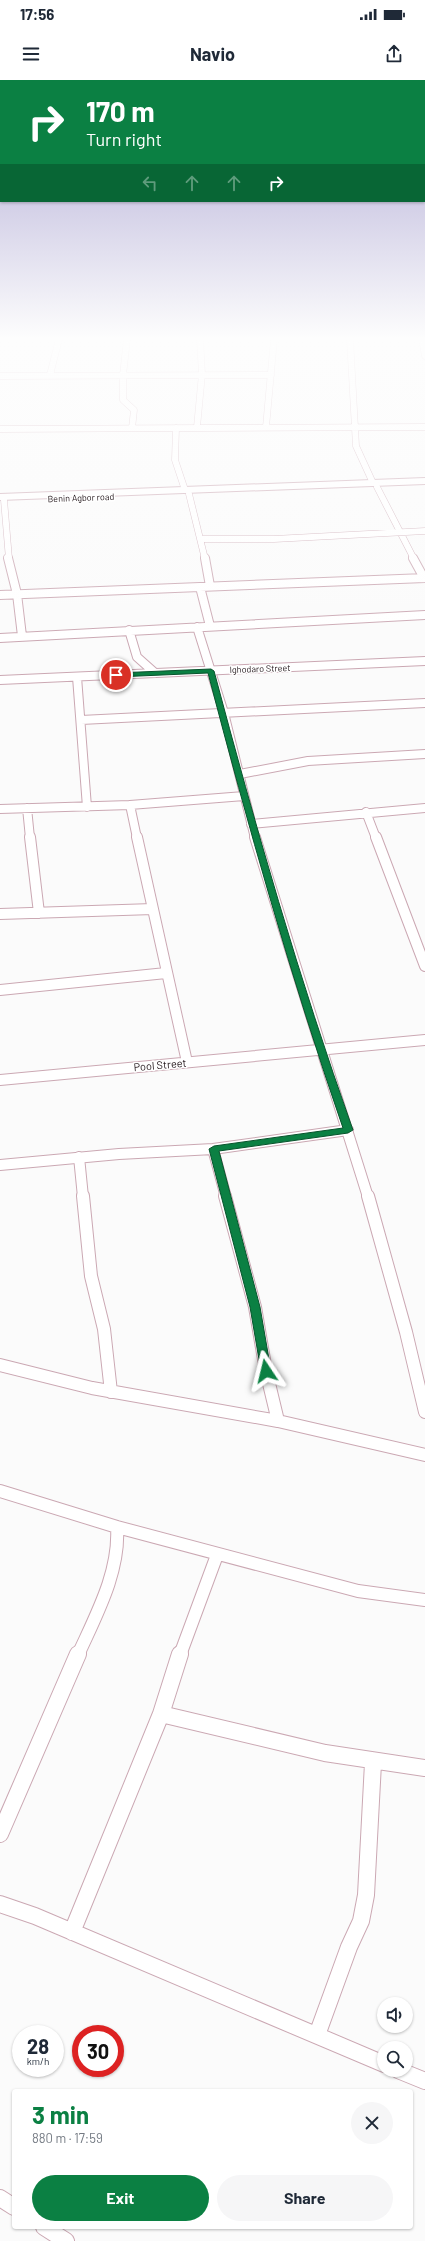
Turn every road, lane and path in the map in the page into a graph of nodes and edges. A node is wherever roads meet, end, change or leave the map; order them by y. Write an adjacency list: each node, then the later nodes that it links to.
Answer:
1 (174, 440): 6 (street)
2 (356, 440): 4 (street)
3 (425, 481): 4 (highway, Benin Agbor road)
4 (375, 485): 5 (highway, Benin Agbor road); 6 (highway, Benin Agbor road); 9 (street)
5 (425, 485)
6 (187, 492): 7 (highway, Benin Agbor road); 10 (street)
7 (1, 499): 14 (street)
8 (425, 531): 9 (street)
9 (399, 532): 10 (street); 11 (street)
10 (201, 539): 12 (street)
11 (424, 578): 12 (street)
12 (210, 586): 13 (street)
13 (200, 587): 14 (street); 17 (street)
14 (17, 594): 15 (street); 20 (street)
15 (0, 595)
16 (425, 615): 17 (street)
17 (210, 626): 18 (street)
18 (197, 627): 19 (street); 23 (street)
19 (130, 630): 20 (street); 24 (street)
20 (22, 636): 21 (street)
21 (0, 638)
22 (425, 661): 23 (street, Ighodaro Street)
23 (211, 671): 24 (street, Ighodaro Street); 28 (street)
24 (155, 673): 25 (street, Ighodaro Street)
25 (77, 677): 26 (street, Ighodaro Street); 29 (street)
26 (0, 680)
27 (425, 702): 28 (street)
28 (224, 713): 29 (street); 31 (street)
29 (81, 720): 34 (street)
30 (425, 754): 31 (street)
31 (240, 774): 32 (street)
32 (244, 796): 33 (street); 39 (street)
33 (130, 805): 34 (street); 40 (street)
34 (87, 807): 35 (street)
35 (27, 808): 37 (street); 41 (street)
36 (425, 808): 38 (street)
37 (0, 809)
38 (366, 812): 39 (street); 43 (street)
39 (251, 824): 47 (street)
40 (153, 909): 41 (street); 44 (street)
41 (39, 913): 42 (street)
42 (0, 914)
43 (425, 966)
44 (166, 973): 45 (street); 48 (street)
45 (0, 990)
46 (425, 1040): 47 (street, Pool Street)
47 (320, 1051): 48 (street, Pool Street); 50 (street)
48 (187, 1062): 49 (street, Pool Street)
49 (0, 1080)
50 (348, 1130): 51 (street); 56 (street)
51 (214, 1149): 52 (street); 57 (street)
52 (79, 1157): 53 (street); 55 (street)
53 (0, 1165)
54 (0, 1365): 55 (street)
55 (111, 1392): 57 (street)
56 (425, 1412)
57 (278, 1421): 58 (street)
58 (425, 1454)
59 (0, 1490): 60 (street)
60 (117, 1527): 61 (street); 66 (street)
61 (217, 1555): 62 (street); 63 (street)
62 (425, 1600)
63 (161, 1714): 64 (street); 68 (street)
64 (373, 1763): 65 (street); 69 (street)
65 (425, 1768)
66 (0, 1834)
67 (0, 1904): 68 (street)
68 (72, 1932): 69 (street)
69 (317, 2036): 70 (street)
70 (377, 2061)
71 (413, 2077): 72 (street)
72 (425, 2082)
73 (0, 2198): 74 (street)
74 (12, 2206)
75 (47, 2229): 76 (street)
76 (66, 2241)

